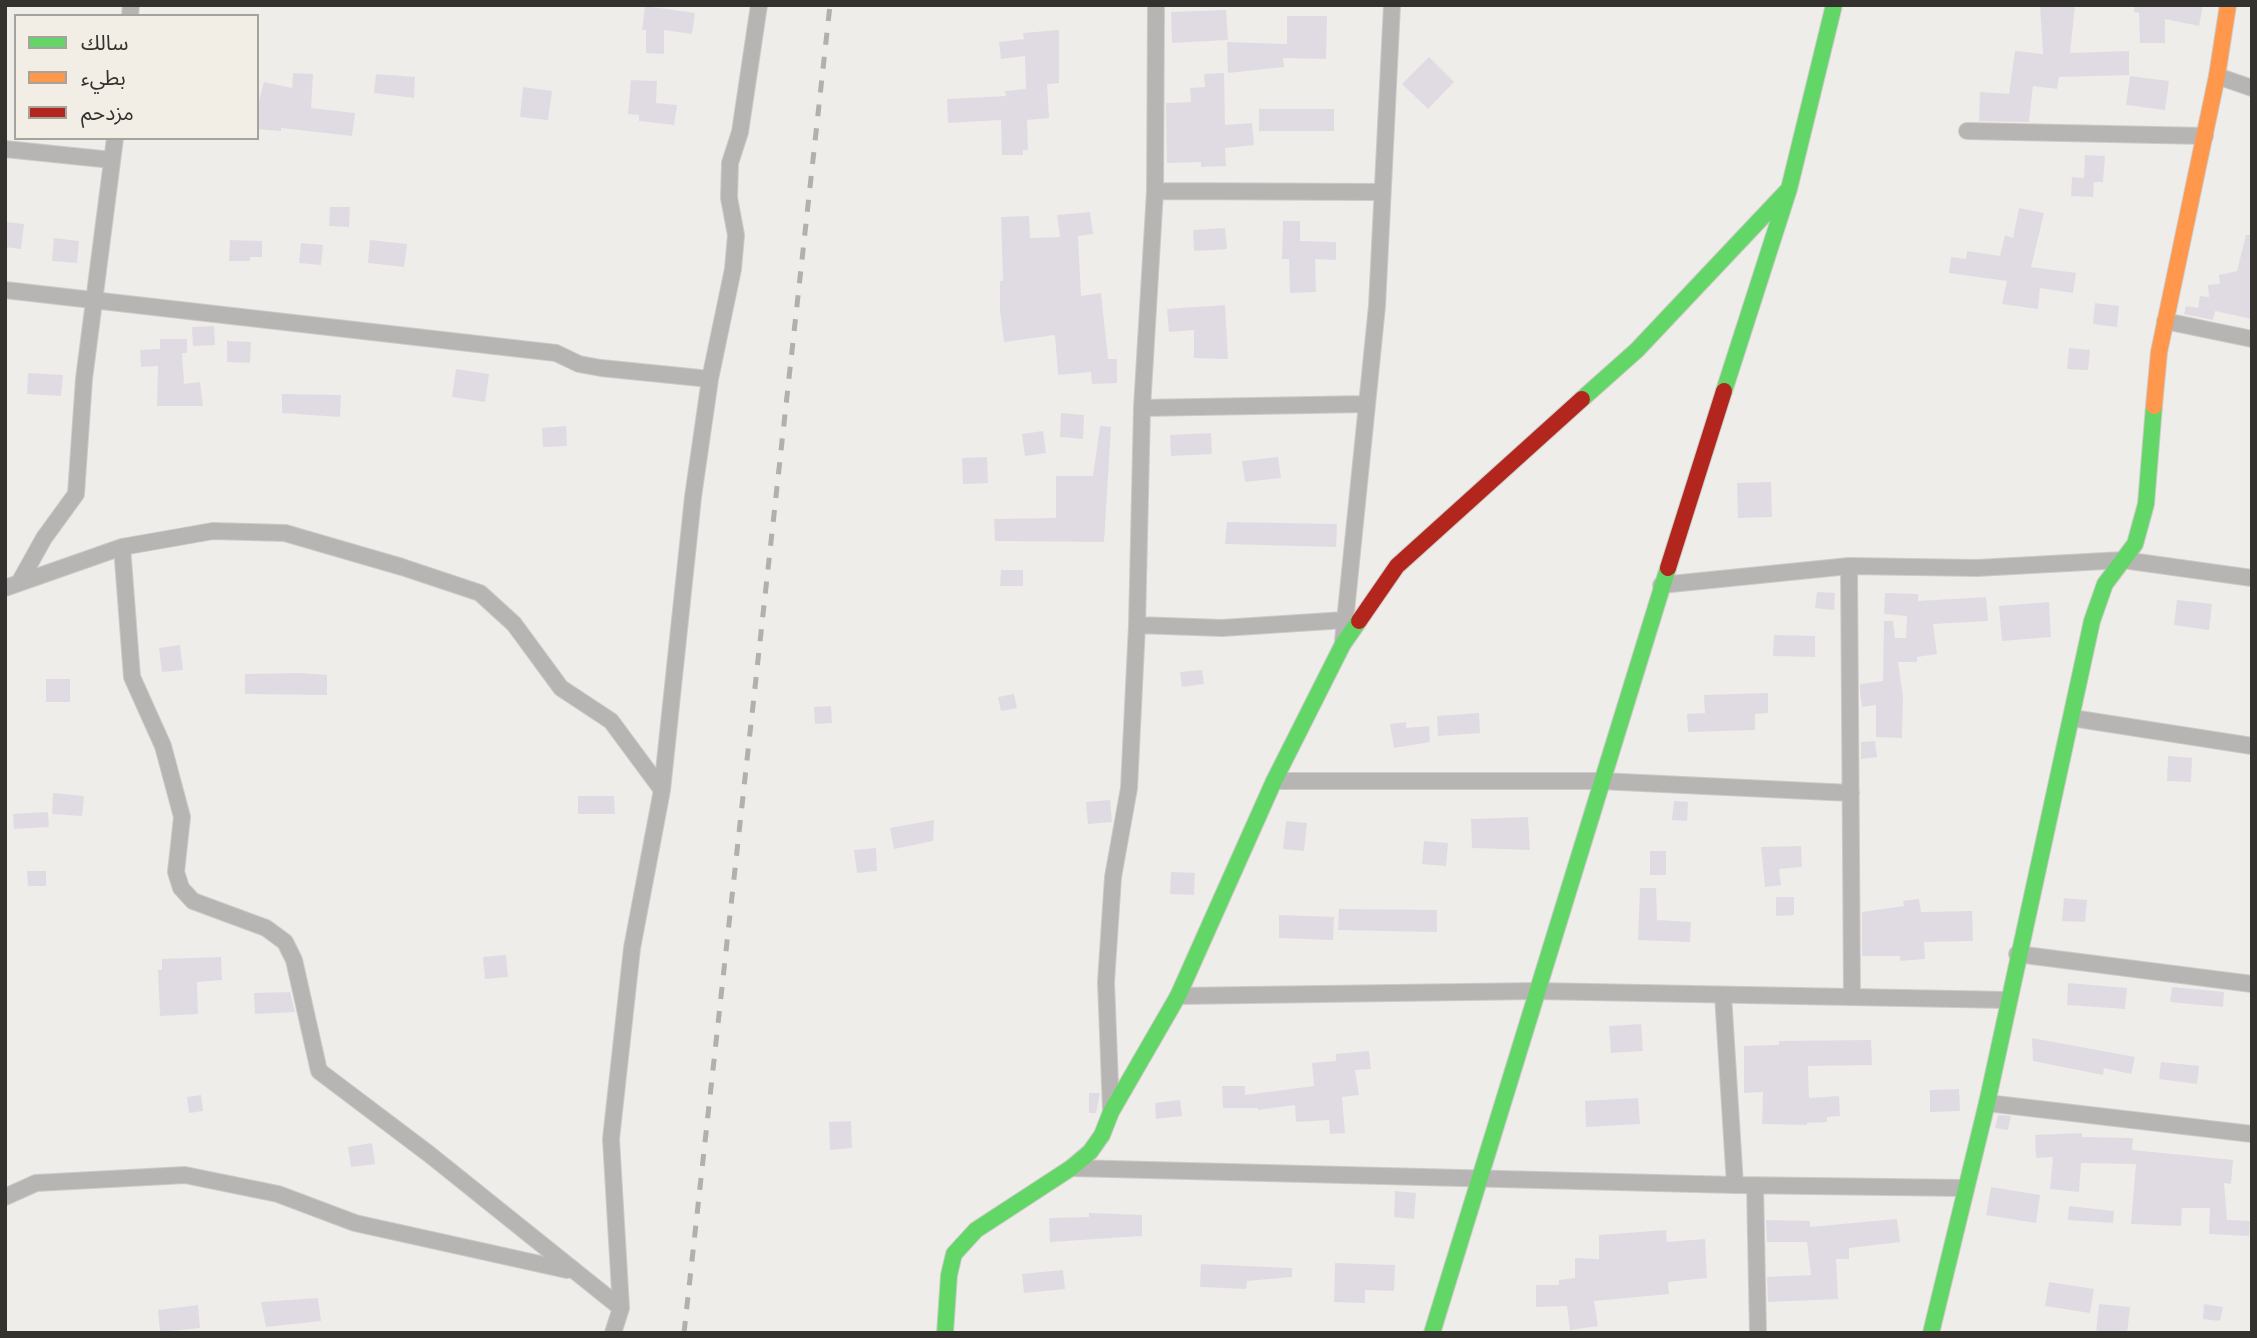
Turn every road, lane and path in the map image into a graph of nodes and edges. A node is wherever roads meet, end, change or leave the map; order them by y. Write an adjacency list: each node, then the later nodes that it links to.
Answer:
1 (759, 5): 20 (street)
2 (1156, 5): 14 (street)
3 (1392, 5): 15 (street)
4 (1834, 5): 13 (street)
5 (2228, 5): 6 (street)
6 (2217, 76): 7 (street); 9 (street)
7 (2252, 88)
8 (1967, 131): 9 (street)
9 (2205, 136): 18 (street)
10 (115, 140): 12 (street)
11 (5, 149): 12 (street)
12 (112, 160): 17 (street)
13 (1789, 189): 28 (street); 31 (street)
14 (1155, 191): 15 (street); 22 (street)
15 (1382, 192): 21 (street)
16 (5, 290): 17 (street)
17 (95, 299): 20 (street); 27 (street)
18 (2165, 321): 19 (street); 24 (street)
19 (2252, 339)
20 (710, 379): 36 (street)
21 (1366, 404): 22 (street); 29 (street)
22 (1142, 408): 30 (street)
23 (122, 547): 27 (street); 36 (street); 54 (street)
24 (2123, 560): 25 (street); 26 (street); 32 (street)
25 (1849, 566): 28 (street); 37 (street)
26 (2252, 578)
27 (12, 585)
28 (1661, 585): 35 (street)
29 (1345, 620): 30 (street); 31 (street)
30 (1137, 625): 46 (street)
31 (1343, 644): 34 (street)
32 (2072, 718): 33 (street); 38 (street)
33 (2252, 746)
34 (1274, 781): 35 (street); 42 (street)
35 (1600, 781): 37 (street); 40 (street)
36 (662, 790): 55 (street)
37 (1852, 793): 43 (street)
38 (2017, 954): 39 (street); 44 (street)
39 (2252, 984)
40 (1537, 991): 41 (street); 42 (street); 49 (street)
41 (1723, 995): 43 (street); 50 (street)
42 (1178, 996): 46 (street)
43 (1852, 997): 44 (street)
44 (2007, 1000): 45 (street)
45 (1987, 1102): 47 (street); 52 (street)
46 (1111, 1112): 48 (street)
47 (2252, 1134)
48 (1071, 1168): 49 (street); 57 (street)
49 (1478, 1179): 50 (street); 58 (street)
50 (1735, 1185): 51 (street)
51 (1755, 1186): 52 (street); 59 (street)
52 (1964, 1188): 60 (street)
53 (5, 1197): 54 (street)
54 (572, 1271): 55 (street)
55 (621, 1308): 56 (street)
56 (613, 1333)
57 (945, 1333)
58 (1432, 1333)
59 (1758, 1333)
60 (1931, 1333)

